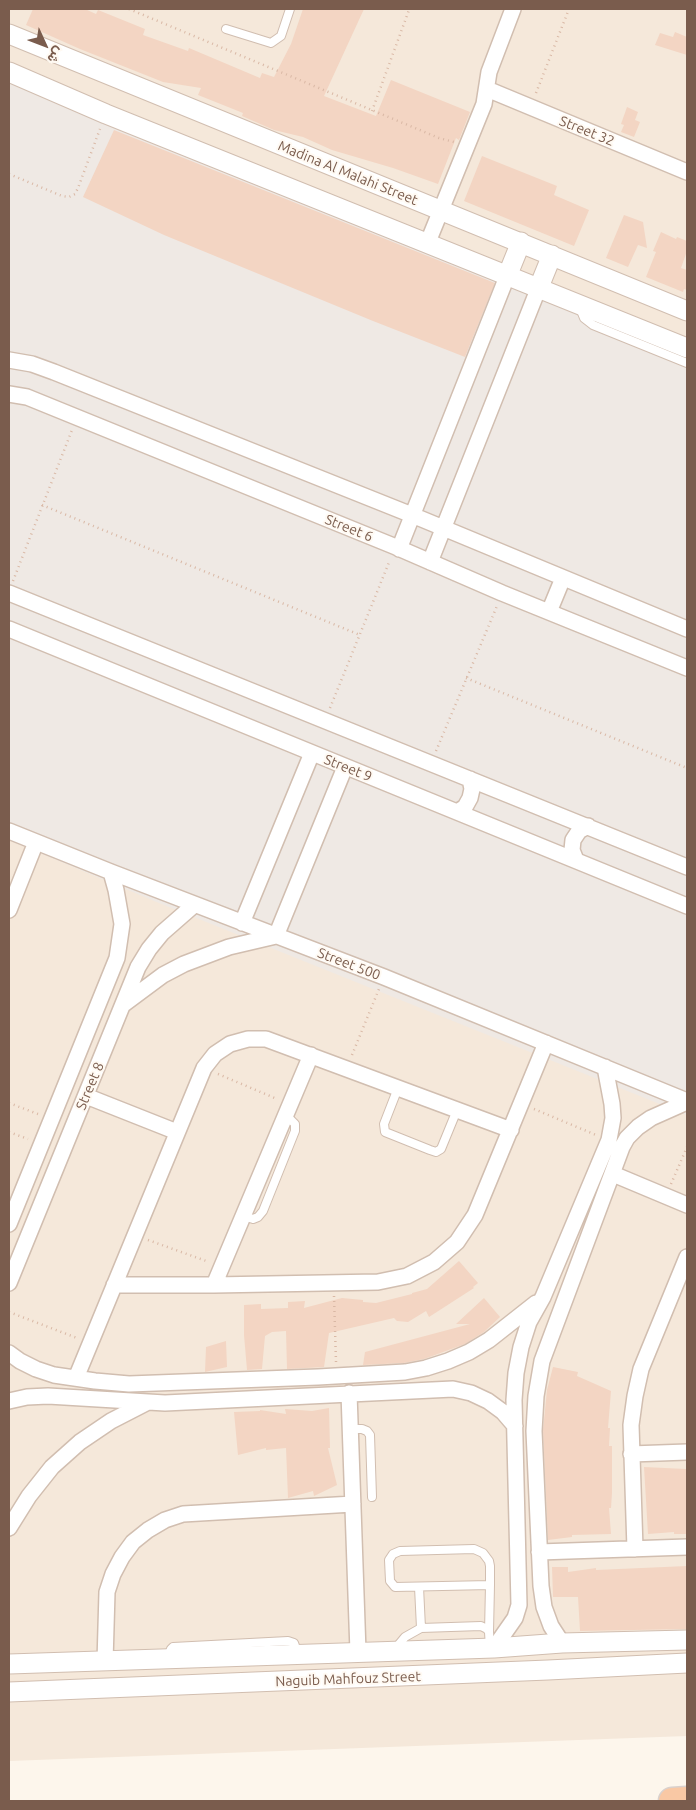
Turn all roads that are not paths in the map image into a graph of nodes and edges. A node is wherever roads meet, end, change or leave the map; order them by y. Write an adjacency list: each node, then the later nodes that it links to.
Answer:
1 (290, 9): 3 (lane)
2 (513, 9): 6 (street)
3 (226, 29)
4 (9, 34): 8 (street, Madina Al Malahi Street)
5 (9, 72): 9 (street)
6 (487, 89): 7 (street, Street 32); 8 (street)
7 (687, 172)
8 (441, 210): 9 (street); 10 (street, Madina Al Malahi Street)
9 (428, 242): 12 (street)
10 (521, 242): 11 (street, Madina Al Malahi Street); 12 (street)
11 (552, 255): 13 (street); 15 (street, Madina Al Malahi Street)
12 (508, 274): 13 (street); 20 (street)
13 (540, 287): 14 (street); 21 (street)
14 (584, 305): 16 (street); 18 (lane)
15 (687, 311)
16 (687, 348)
17 (9, 360): 20 (street)
18 (687, 363)
19 (9, 394): 22 (street, Street 6)
20 (412, 515): 21 (street); 22 (street)
21 (443, 528): 23 (street); 24 (street)
22 (397, 548): 23 (street, Street 6)
23 (430, 562): 26 (street, Street 6)
24 (563, 578): 26 (street); 28 (street)
25 (10, 588): 32 (street)
26 (549, 612): 29 (street, Street 6)
27 (9, 629): 30 (street, Street 9)
28 (687, 629)
29 (687, 668)
30 (312, 753): 31 (street, Street 9); 43 (street)
31 (345, 766): 33 (street, Street 9); 44 (street)
32 (470, 779): 33 (street); 34 (street)
33 (457, 812): 37 (street, Street 9)
34 (588, 826): 37 (street); 38 (street)
35 (9, 831): 36 (street, Street 500)
36 (36, 842): 39 (street, Street 500); 42 (street)
37 (576, 860): 41 (street, Street 9)
38 (687, 867)
39 (111, 872): 40 (street, Street 500); 59 (street, Street 8)
40 (194, 904): 43 (street, Street 500); 45 (street, Street 8)
41 (687, 906)
42 (9, 910)
43 (242, 923): 44 (street, Street 500)
44 (276, 936): 45 (street); 46 (street, Street 500)
45 (124, 1004): 50 (street, Street 8)
46 (546, 1043): 48 (street, Street 500); 53 (street)
47 (311, 1055): 49 (street); 54 (street); 64 (street)
48 (604, 1066): 51 (street, Street 500); 55 (street)
49 (398, 1088): 52 (street); 52 (lane)
50 (86, 1096): 54 (street); 60 (street, Street 8)
51 (687, 1102): 56 (street)
52 (457, 1110): 53 (street)
53 (511, 1130): 64 (street)
54 (177, 1132): 63 (street)
55 (610, 1136): 56 (street); 65 (street)
56 (627, 1138): 57 (street)
57 (613, 1174): 58 (street); 85 (street)
58 (687, 1205)
59 (10, 1222): 60 (street)
60 (31, 1228): 62 (street, Street 8)
61 (687, 1257): 79 (street)
62 (9, 1283)
63 (114, 1285): 64 (street); 69 (street)
64 (214, 1285)
65 (543, 1297): 67 (street); 76 (street)
66 (9, 1353): 69 (street)
67 (405, 1372): 68 (street); 70 (street)
68 (318, 1377): 69 (street); 72 (street)
69 (74, 1378): 73 (street)
70 (406, 1391): 71 (street); 76 (street)
71 (349, 1393): 72 (street); 77 (street)
72 (318, 1394): 75 (street)
73 (70, 1397): 74 (street); 75 (street)
74 (9, 1401)
75 (146, 1403): 82 (street)
76 (515, 1426): 90 (street)
77 (350, 1430): 80 (lane); 81 (street)
78 (687, 1452): 79 (street)
79 (631, 1454): 84 (street)
80 (372, 1497)
81 (353, 1504): 93 (street); 97 (street)
82 (9, 1528)
83 (687, 1547): 84 (street)
84 (635, 1549): 85 (street)
85 (539, 1552): 91 (street)
86 (490, 1585): 87 (lane); 87 (lane); 90 (lane)
87 (419, 1586): 88 (lane)
88 (420, 1628): 90 (lane); 92 (lane)
89 (687, 1640): 91 (street, Naguib Mahfouz Street)
90 (491, 1643): 91 (street, Naguib Mahfouz Street); 92 (street, Naguib Mahfouz Street)
91 (562, 1643)
92 (394, 1651): 93 (street, Naguib Mahfouz Street)
93 (358, 1652): 94 (street, Naguib Mahfouz Street)
94 (298, 1654): 95 (street, Naguib Mahfouz Street); 96 (lane)
95 (274, 1655): 96 (street, Naguib Mahfouz Street); 100 (street)
96 (168, 1659): 97 (street, Naguib Mahfouz Street)
97 (105, 1662): 99 (street, Naguib Mahfouz Street)
98 (687, 1663): 100 (street, Naguib Mahfouz Street)
99 (9, 1664)
100 (275, 1682): 101 (street, Naguib Mahfouz Street)
101 (9, 1692)
102 (687, 1800): 103 (highway)
103 (672, 1801)

